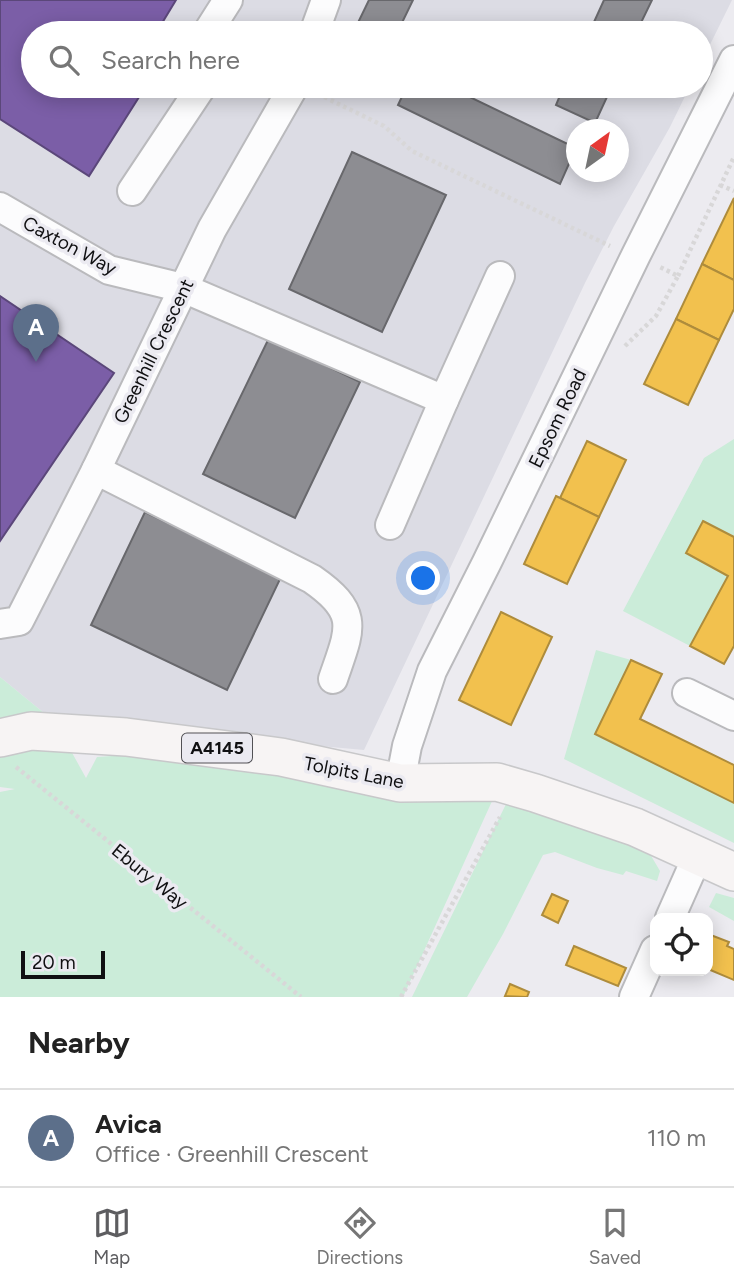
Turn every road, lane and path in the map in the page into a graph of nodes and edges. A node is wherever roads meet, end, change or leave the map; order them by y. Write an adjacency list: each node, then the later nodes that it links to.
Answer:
1 (228, 0): 3 (street)
2 (326, 0): 4 (street)
3 (214, 21)
4 (318, 21)
5 (734, 60): 14 (street, Epsom Road)
6 (194, 98): 11 (street)
7 (298, 98): 17 (street, Greenhill Crescent)
8 (323, 98): 14 (path)
9 (734, 157): 10 (path)
10 (720, 185): 12 (path); 16 (path)
11 (132, 191)
12 (734, 191)
13 (0, 206): 17 (street, Caxton Way)
14 (636, 255): 16 (path); 27 (street, Epsom Road)
15 (500, 276): 19 (street)
16 (678, 276): 18 (path)
17 (183, 288): 19 (street, Caxton Way); 20 (street, Greenhill Crescent)
18 (618, 353)
19 (444, 400): 21 (street)
20 (96, 470): 22 (street, Greenhill Crescent); 23 (street)
21 (390, 525)
22 (9, 622)
23 (333, 679)
24 (687, 693): 25 (street)
25 (734, 716)
26 (14, 744): 27 (main road, Tolpits Lane / A4145); 33 (path, Ebury Way)
27 (400, 783): 29 (main road, Tolpits Lane / A4145)
28 (501, 816): 34 (path)
29 (698, 855): 30 (main road, Tolpits Lane / A4145); 31 (street)
30 (734, 872)
31 (672, 913)
32 (650, 961): 35 (street)
33 (301, 997)
34 (401, 997)
35 (634, 997)

